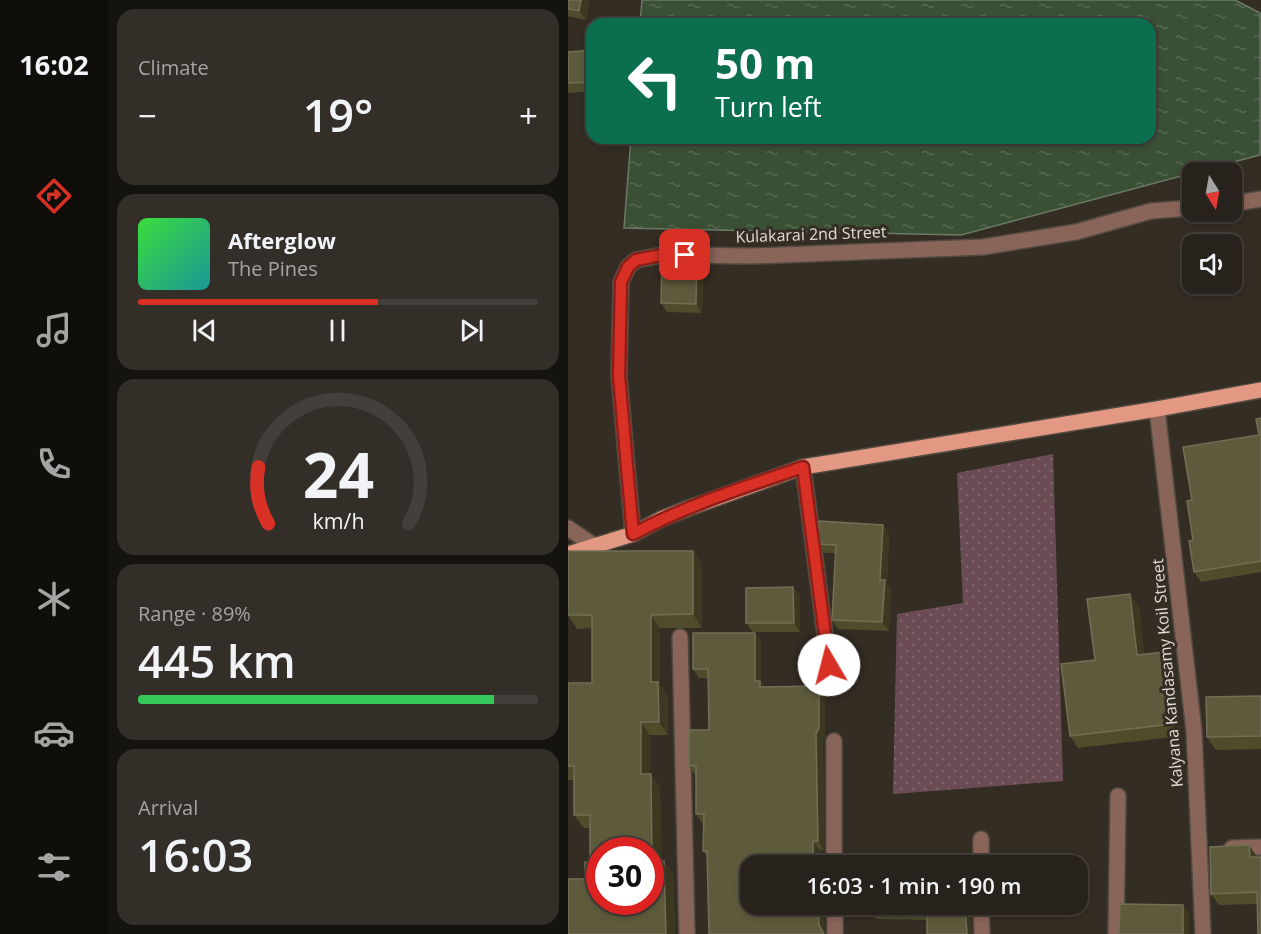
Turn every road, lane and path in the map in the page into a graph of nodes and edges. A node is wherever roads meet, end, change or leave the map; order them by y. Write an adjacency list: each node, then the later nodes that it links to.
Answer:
1 (1261, 199): 2 (street)
2 (1242, 202)
3 (1182, 209): 8 (street, Kulakarai 2nd Street)
4 (1261, 390): 5 (main road)
5 (1157, 409): 6 (main road); 17 (street, Kalyana Kandasamy Koil Street)
6 (803, 467): 8 (main road); 12 (street)
7 (568, 528): 9 (street)
8 (633, 534): 9 (main road)
9 (596, 547): 10 (main road)
10 (568, 554)
11 (680, 636): 22 (street)
12 (829, 665)
13 (834, 741): 18 (street)
14 (1118, 796): 25 (street)
15 (981, 839): 19 (street)
16 (1261, 847): 17 (street)
17 (1199, 850): 26 (street, Kalyana Kandasamy Koil Street)
18 (834, 855)
19 (981, 855)
20 (835, 915): 23 (street)
21 (981, 915): 24 (street)
22 (688, 934)
23 (835, 934)
24 (982, 934)
25 (1116, 934)
26 (1202, 934)

